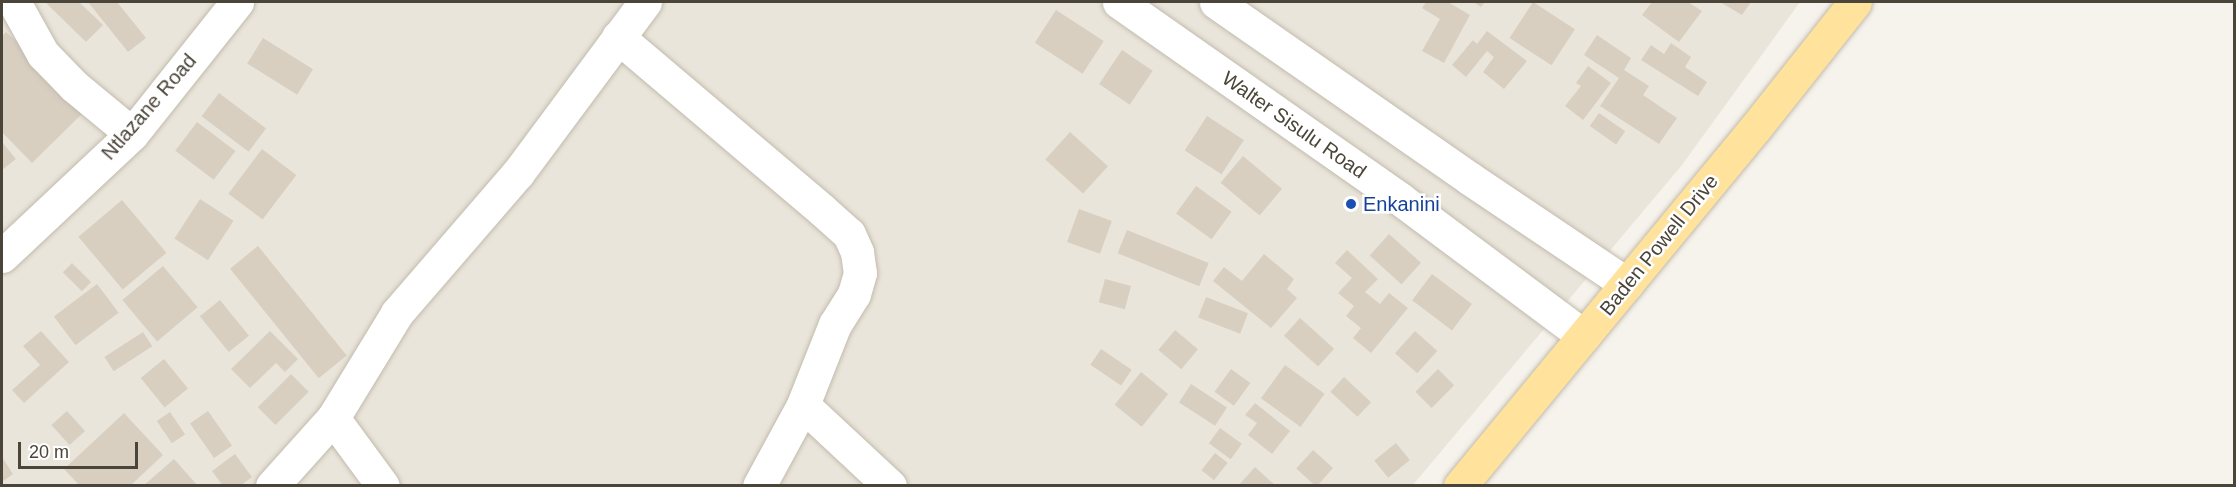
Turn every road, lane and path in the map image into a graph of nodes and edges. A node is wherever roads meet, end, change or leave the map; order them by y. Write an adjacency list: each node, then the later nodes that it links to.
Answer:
1 (14, 2): 8 (street)
2 (237, 2): 8 (street, Ntlazane Road)
3 (645, 2): 7 (street)
4 (1119, 2): 11 (street, Walter Sisulu Road)
5 (1216, 2): 10 (street)
6 (1855, 2): 10 (main road, Baden Powell Drive)
7 (618, 37): 12 (street); 13 (street)
8 (132, 134): 9 (street, Ntlazane Road)
9 (2, 256)
10 (1627, 284): 11 (main road, Baden Powell Drive)
11 (1584, 336): 18 (main road, Baden Powell Drive)
12 (803, 405): 16 (street); 17 (street)
13 (333, 418): 14 (street); 15 (street)
14 (272, 486)
15 (383, 486)
16 (759, 486)
17 (890, 486)
18 (1460, 486)

